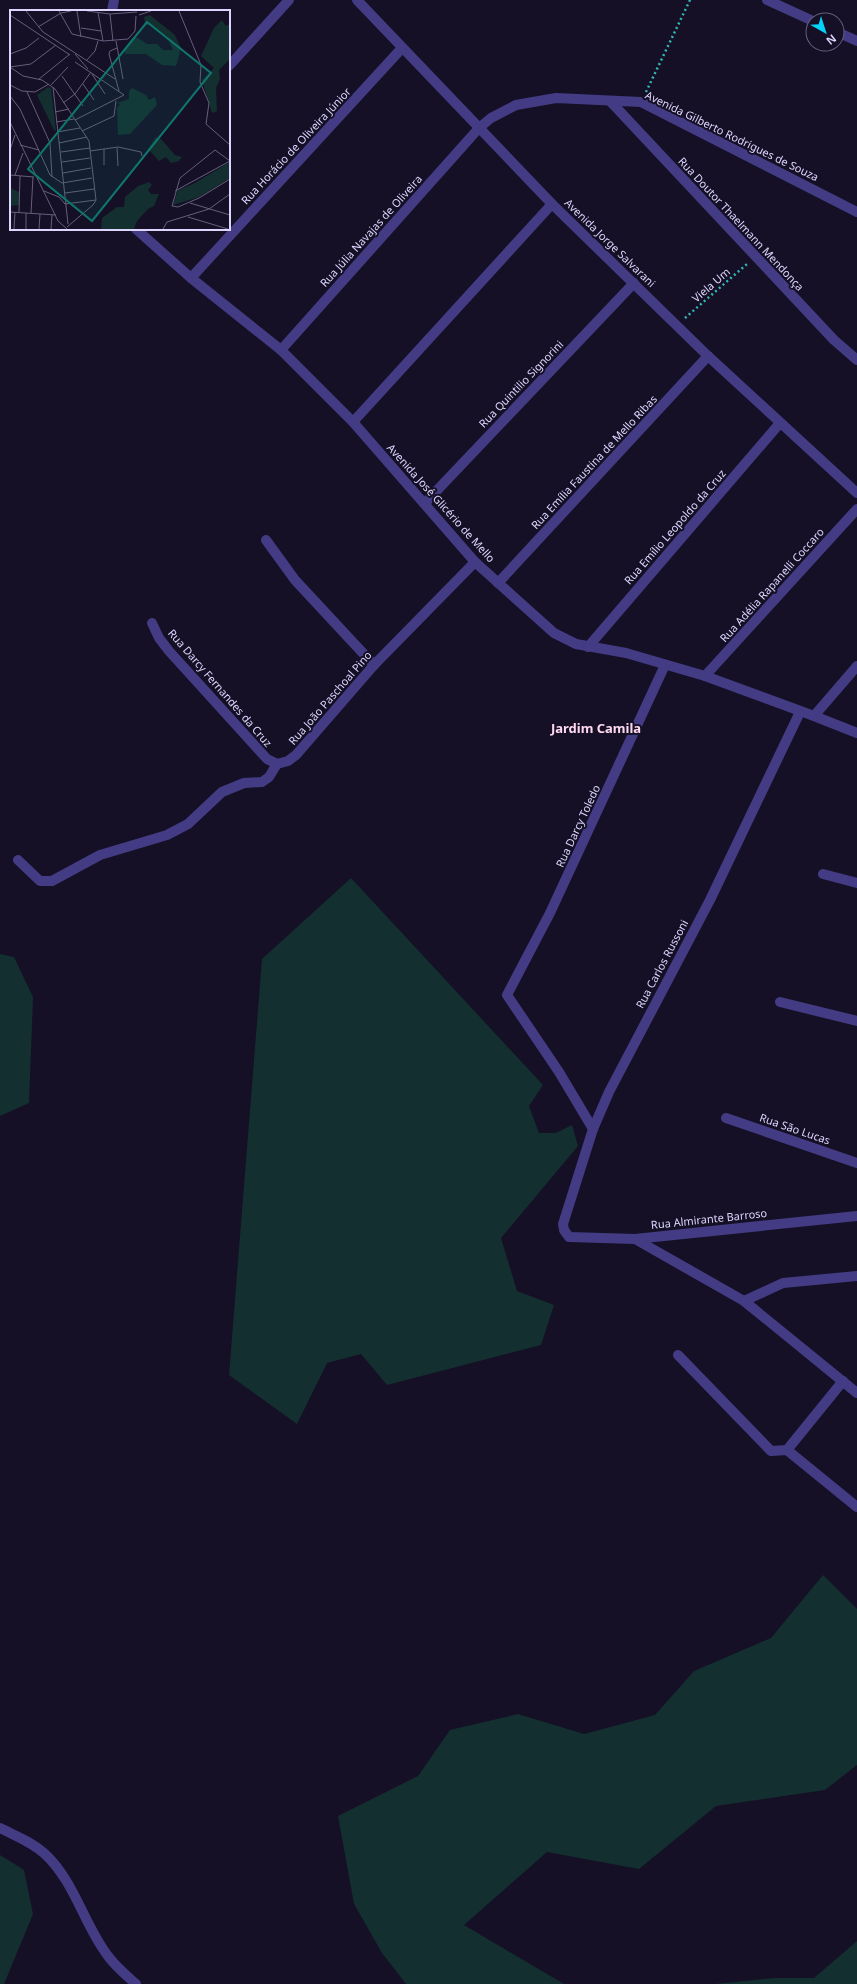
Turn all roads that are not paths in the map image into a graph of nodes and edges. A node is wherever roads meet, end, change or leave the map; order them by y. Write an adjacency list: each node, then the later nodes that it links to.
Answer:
1 (114, 0): 5 (street)
2 (289, 0): 10 (street)
3 (357, 0): 9 (street, Avenida Jorge Salvarani)
4 (767, 0): 6 (street)
5 (112, 10)
6 (805, 17)
7 (845, 35): 8 (street)
8 (857, 40)
9 (402, 48): 12 (street, Avenida Jorge Salvarani); 16 (street, Rua Horácio de Oliveira Júnior)
10 (230, 65)
11 (611, 102): 12 (street, Avenida Gilberto Rodrigues de Souza); 14 (street, Avenida Gilberto Rodrigues de Souza); 20 (street, Rua Doutor Thaelmann Mendonça)
12 (479, 128): 13 (street, Avenida Jorge Salvarani); 18 (street, Rua Júlia Navajas de Oliveira)
13 (552, 204): 17 (street, Avenida Jorge Salvarani); 21 (street)
14 (857, 212)
15 (137, 230): 16 (street, Avenida José Glicério de Mello)
16 (192, 278): 18 (street, Avenida José Glicério de Mello)
17 (634, 283): 19 (street, Avenida Jorge Salvarani); 24 (street, Rua Quintilio Signorini)
18 (281, 350): 21 (street, Avenida José Glicério de Mello)
19 (708, 356): 22 (street, Avenida Jorge Salvarani); 28 (street, Rua Emília Faustina de Mello Ribas)
20 (857, 360)
21 (353, 422): 24 (street, Avenida José Glicério de Mello)
22 (780, 423): 23 (street, Avenida Jorge Salvarani); 30 (street, Rua Emílio Leopoldo da Cruz)
23 (857, 493)
24 (425, 503): 27 (street, Avenida José Glicério de Mello)
25 (857, 509): 34 (street, Rua Adélia Rapanelli Coccaro)
26 (266, 540): 31 (street)
27 (475, 562): 28 (street, Avenida José Glicério de Mello); 31 (street, Rua João Paschoal Pino)
28 (498, 584): 30 (street, Avenida José Glicério de Mello)
29 (152, 623): 38 (street, Rua Darcy Fernandes da Cruz)
30 (588, 647): 32 (street, Avenida José Glicério de Mello)
31 (374, 665): 38 (street, Rua João Paschoal Pino)
32 (665, 665): 34 (street, Avenida José Glicério de Mello); 45 (street, Rua Darcy Toledo)
33 (857, 666): 36 (street)
34 (705, 676): 35 (street, Avenida José Glicério de Mello)
35 (800, 712): 36 (street, Avenida José Glicério de Mello); 45 (street, Rua Carlos Russoni)
36 (814, 716): 37 (street, Avenida José Glicério de Mello)
37 (857, 734)
38 (277, 764): 39 (street)
39 (18, 860)
40 (823, 874): 41 (street)
41 (857, 883)
42 (780, 1002): 43 (street)
43 (857, 1021)
44 (726, 1118): 46 (street, Rua São Lucas)
45 (593, 1129): 48 (street, Rua Carlos Russoni)
46 (857, 1163)
47 (857, 1216): 49 (street, Rua Almirante Barroso)
48 (565, 1233): 49 (street, Rua Almirante Barroso)
49 (635, 1239): 51 (street)
50 (857, 1276): 51 (street)
51 (744, 1301): 53 (street)
52 (678, 1356): 55 (street)
53 (843, 1381): 54 (street); 55 (street)
54 (857, 1393)
55 (787, 1450): 56 (street)
56 (857, 1507)
57 (0, 1828): 58 (street)
58 (136, 1984)

